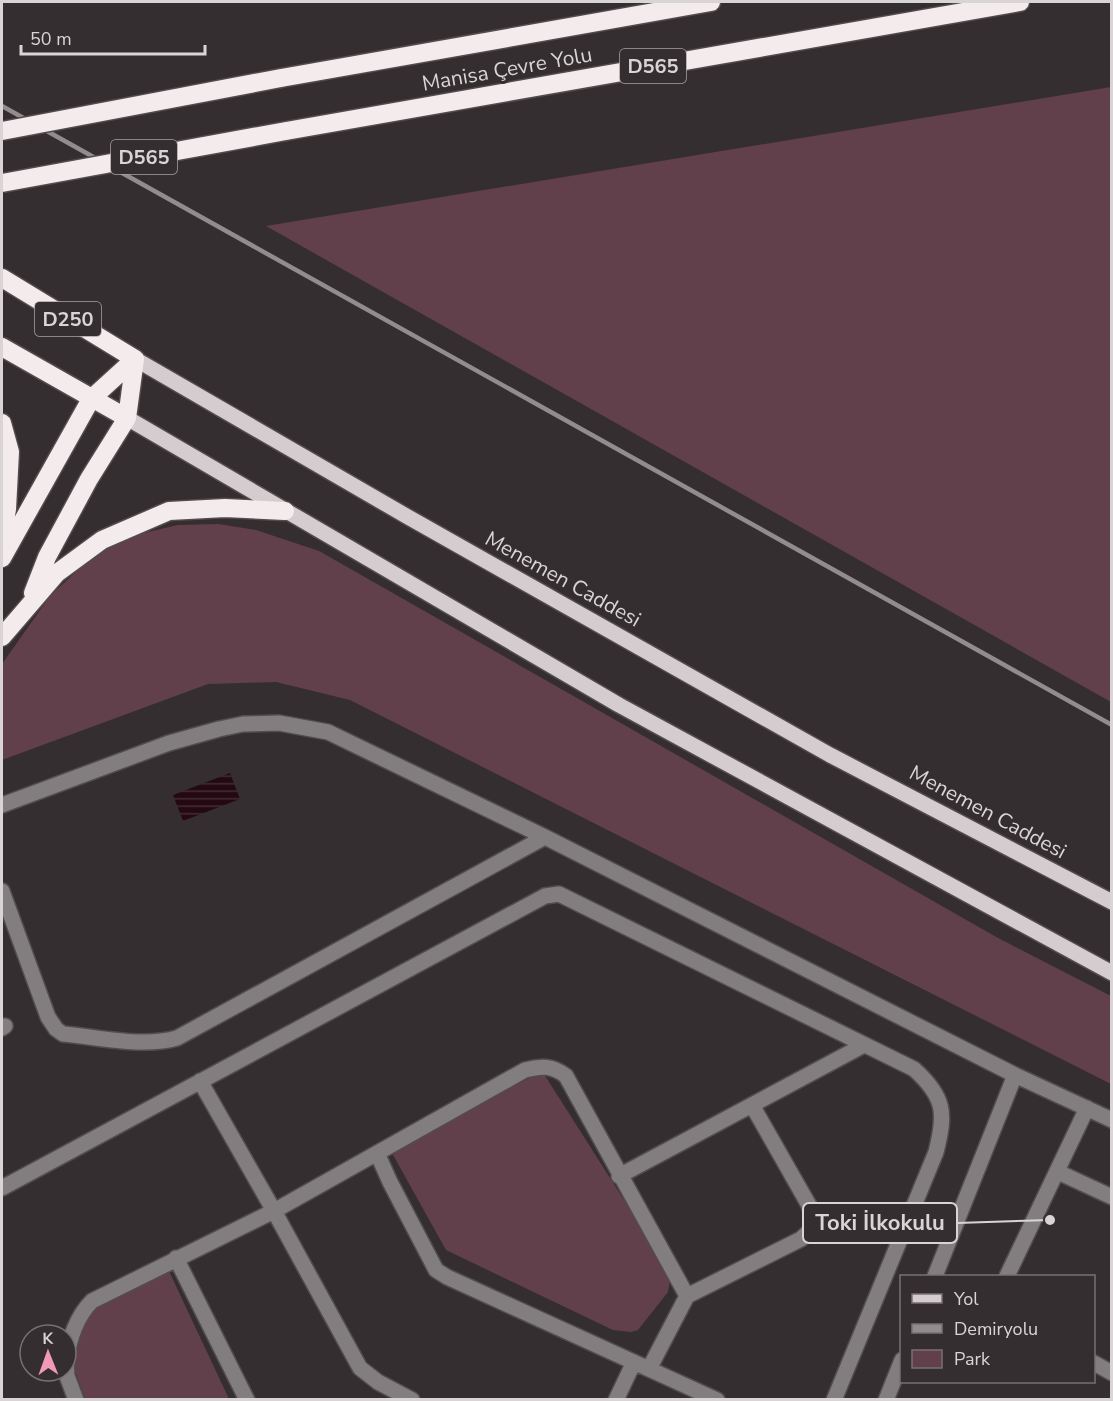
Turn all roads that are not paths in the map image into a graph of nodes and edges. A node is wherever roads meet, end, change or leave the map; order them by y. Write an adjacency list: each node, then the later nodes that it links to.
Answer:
1 (711, 2): 3 (highway, Manisa Çevre Yolu / D565, bridge)
2 (1020, 2): 4 (highway, Manisa Çevre Yolu / D565, bridge)
3 (2, 131)
4 (2, 183)
5 (2, 278): 7 (highway, Menemen Caddesi / D250)
6 (2, 348): 8 (highway, D250)
7 (135, 359): 8 (highway); 9 (highway); 19 (main road, Menemen Caddesi)
8 (91, 399): 9 (highway, D250); 13 (highway)
9 (127, 418): 11 (main road); 14 (highway)
10 (2, 423): 12 (highway)
11 (285, 511): 14 (highway); 20 (main road)
12 (2, 539)
13 (2, 558)
14 (28, 606): 15 (highway)
15 (2, 637)
16 (2, 805): 17 (street)
17 (545, 837): 18 (street); 22 (street)
18 (2, 891)
19 (1112, 902)
20 (1112, 973)
21 (864, 1045): 23 (street); 24 (street); 49 (street)
22 (1015, 1075): 25 (street); 34 (street)
23 (200, 1081): 30 (street); 32 (street)
24 (752, 1105): 29 (street); 36 (street)
25 (1087, 1108): 26 (street); 28 (street)
26 (1112, 1120)
27 (377, 1153): 29 (street); 32 (street); 38 (street)
28 (1058, 1172): 31 (street); 35 (street)
29 (619, 1176): 36 (street)
30 (2, 1188)
31 (1112, 1197)
32 (274, 1211): 33 (street); 46 (street)
33 (176, 1258): 37 (street); 45 (street)
34 (935, 1275)
35 (1007, 1275)
36 (687, 1296): 41 (street)
37 (76, 1323)
38 (634, 1362): 41 (street); 47 (street)
39 (1095, 1364): 42 (street)
40 (900, 1365): 50 (street)
41 (649, 1369): 48 (street)
42 (1112, 1373)
43 (70, 1383): 44 (street)
44 (76, 1400)
45 (247, 1400)
46 (412, 1400)
47 (616, 1400)
48 (717, 1400)
49 (834, 1400)
50 (886, 1400)

